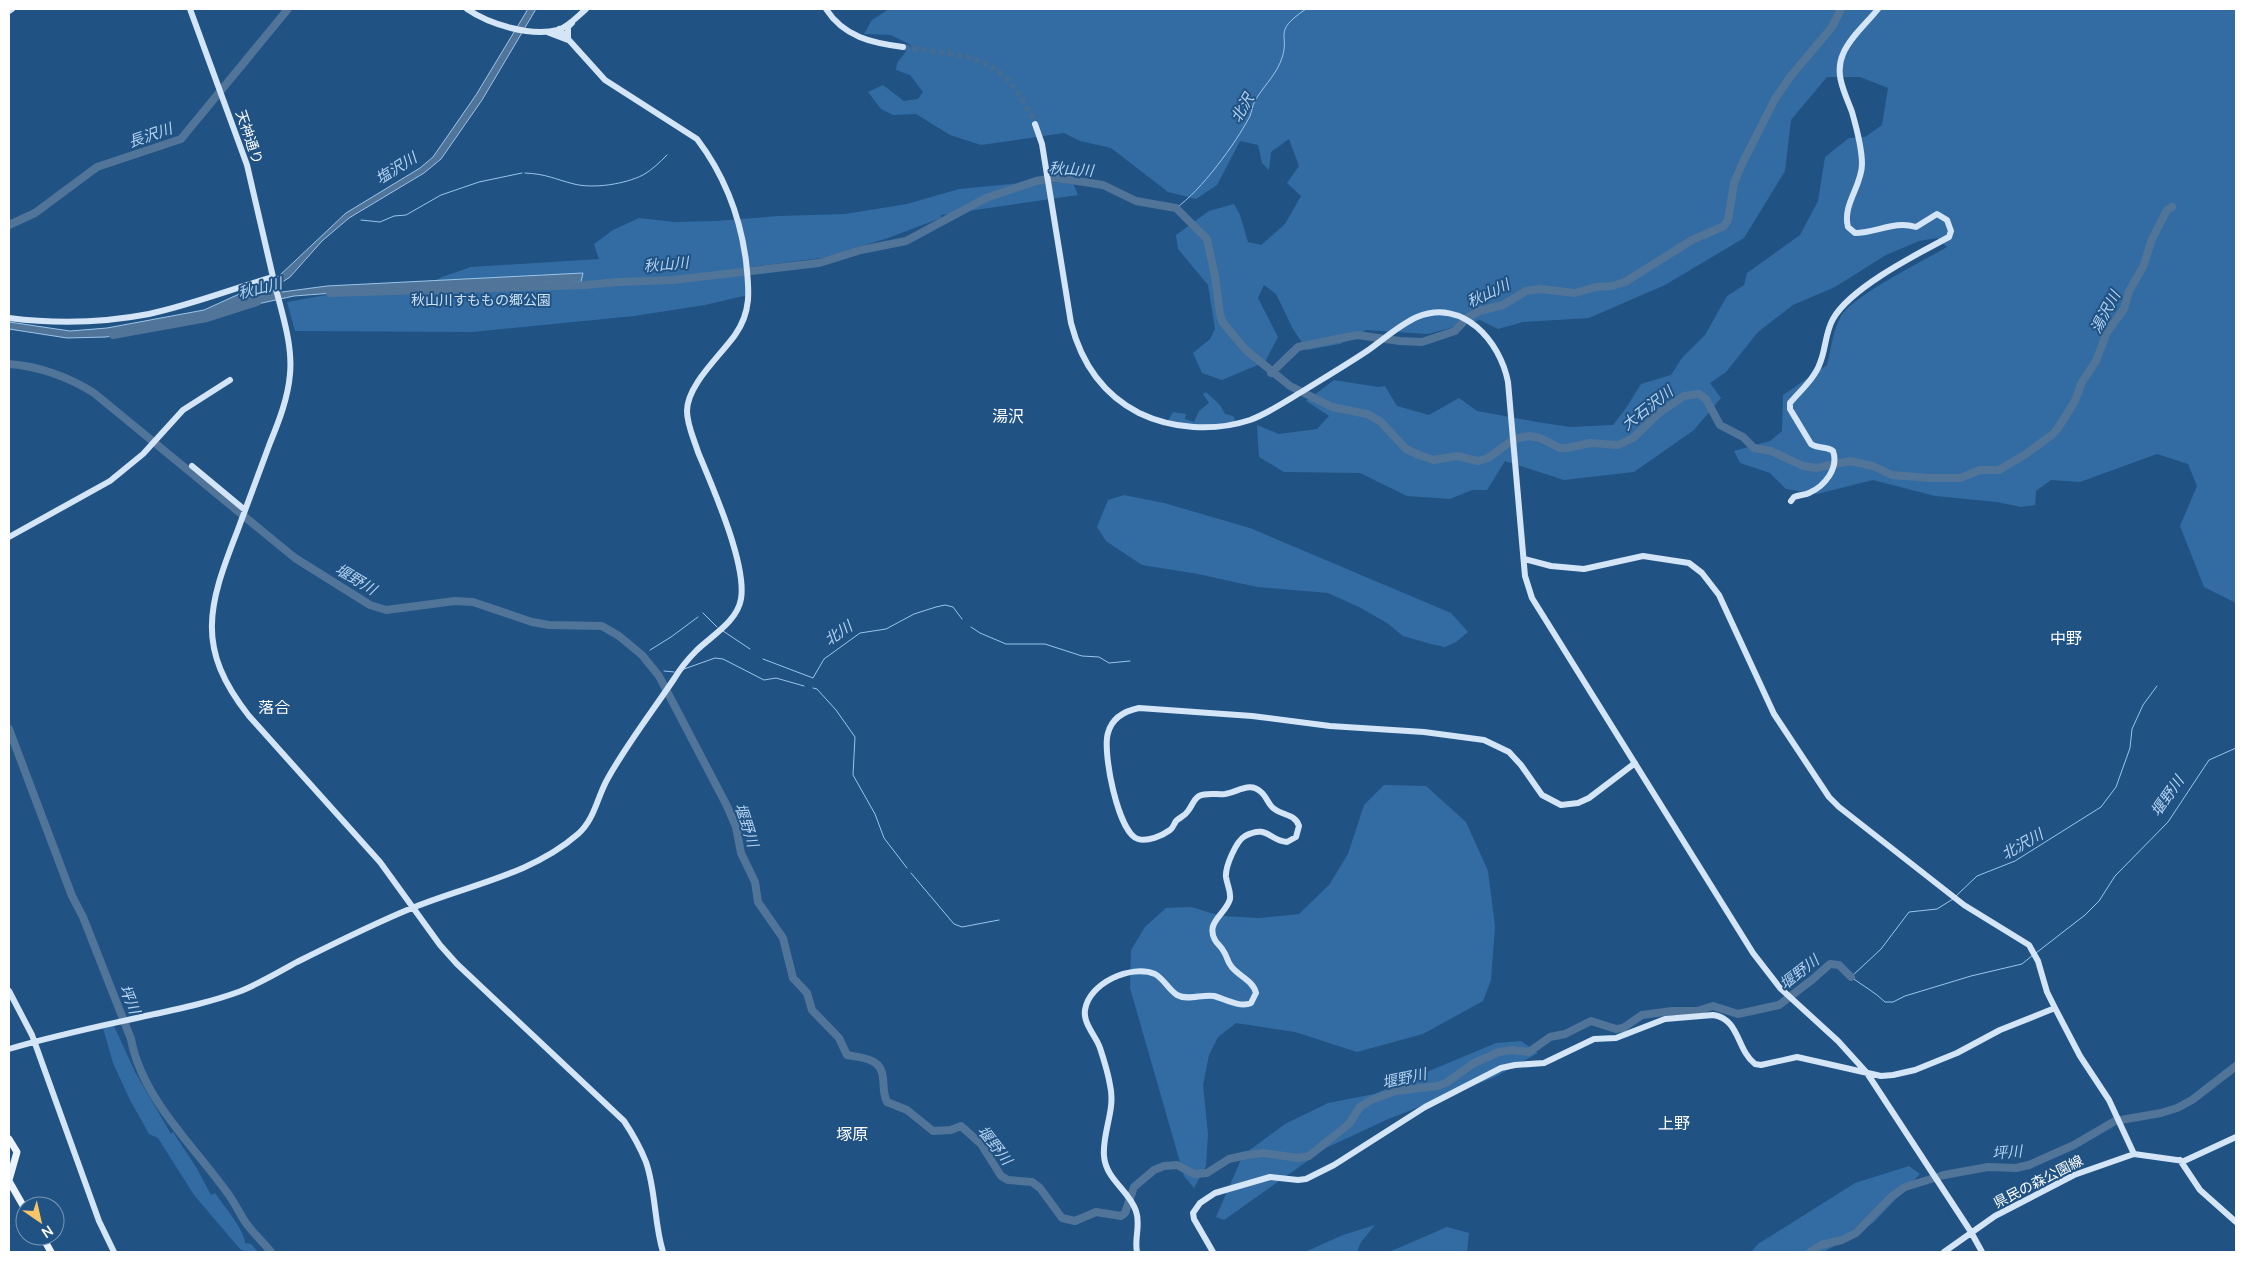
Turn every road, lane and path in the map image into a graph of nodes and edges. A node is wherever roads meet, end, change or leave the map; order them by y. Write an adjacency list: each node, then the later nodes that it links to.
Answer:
1 (12, 9): 7 (street)
2 (190, 9): 14 (street, 天神通り)
3 (467, 9): 10 (street)
4 (586, 9): 8 (street)
5 (826, 9): 12 (street)
6 (1878, 9): 18 (street)
7 (9, 11)
8 (577, 17): 9 (street); 11 (street)
9 (559, 29): 10 (street); 11 (street)
10 (537, 30): 11 (street)
11 (568, 40): 23 (street)
12 (903, 47)
13 (1035, 124): 21 (street)
14 (273, 277): 15 (street); 19 (street, 天神通り)
15 (9, 318)
16 (230, 380): 20 (street)
17 (192, 466): 19 (street)
18 (1792, 501)
19 (245, 511): 23 (street, 天神通り)
20 (9, 537)
21 (1524, 559): 22 (street); 25 (street)
22 (1635, 763): 28 (street); 39 (street)
23 (413, 907): 26 (street); 38 (street, 天神通り)
24 (9, 991): 26 (street)
25 (2054, 1008): 28 (street); 31 (street)
26 (34, 1042): 27 (street); 37 (street)
27 (9, 1049)
28 (1867, 1073): 36 (street); 40 (street)
29 (2236, 1137): 32 (street, 県民の森公園線)
30 (9, 1139): 33 (main road)
31 (2134, 1154): 32 (street, 県民の森公園線); 36 (street, 県民の森公園線)
32 (2180, 1160): 35 (street)
33 (9, 1180): 34 (main road)
34 (18, 1196)
35 (2236, 1222)
36 (1971, 1232): 41 (street, 県民の森公園線); 42 (street)
37 (114, 1252)
38 (663, 1252)
39 (1137, 1252)
40 (1213, 1252)
41 (1944, 1252)
42 (1982, 1252)

